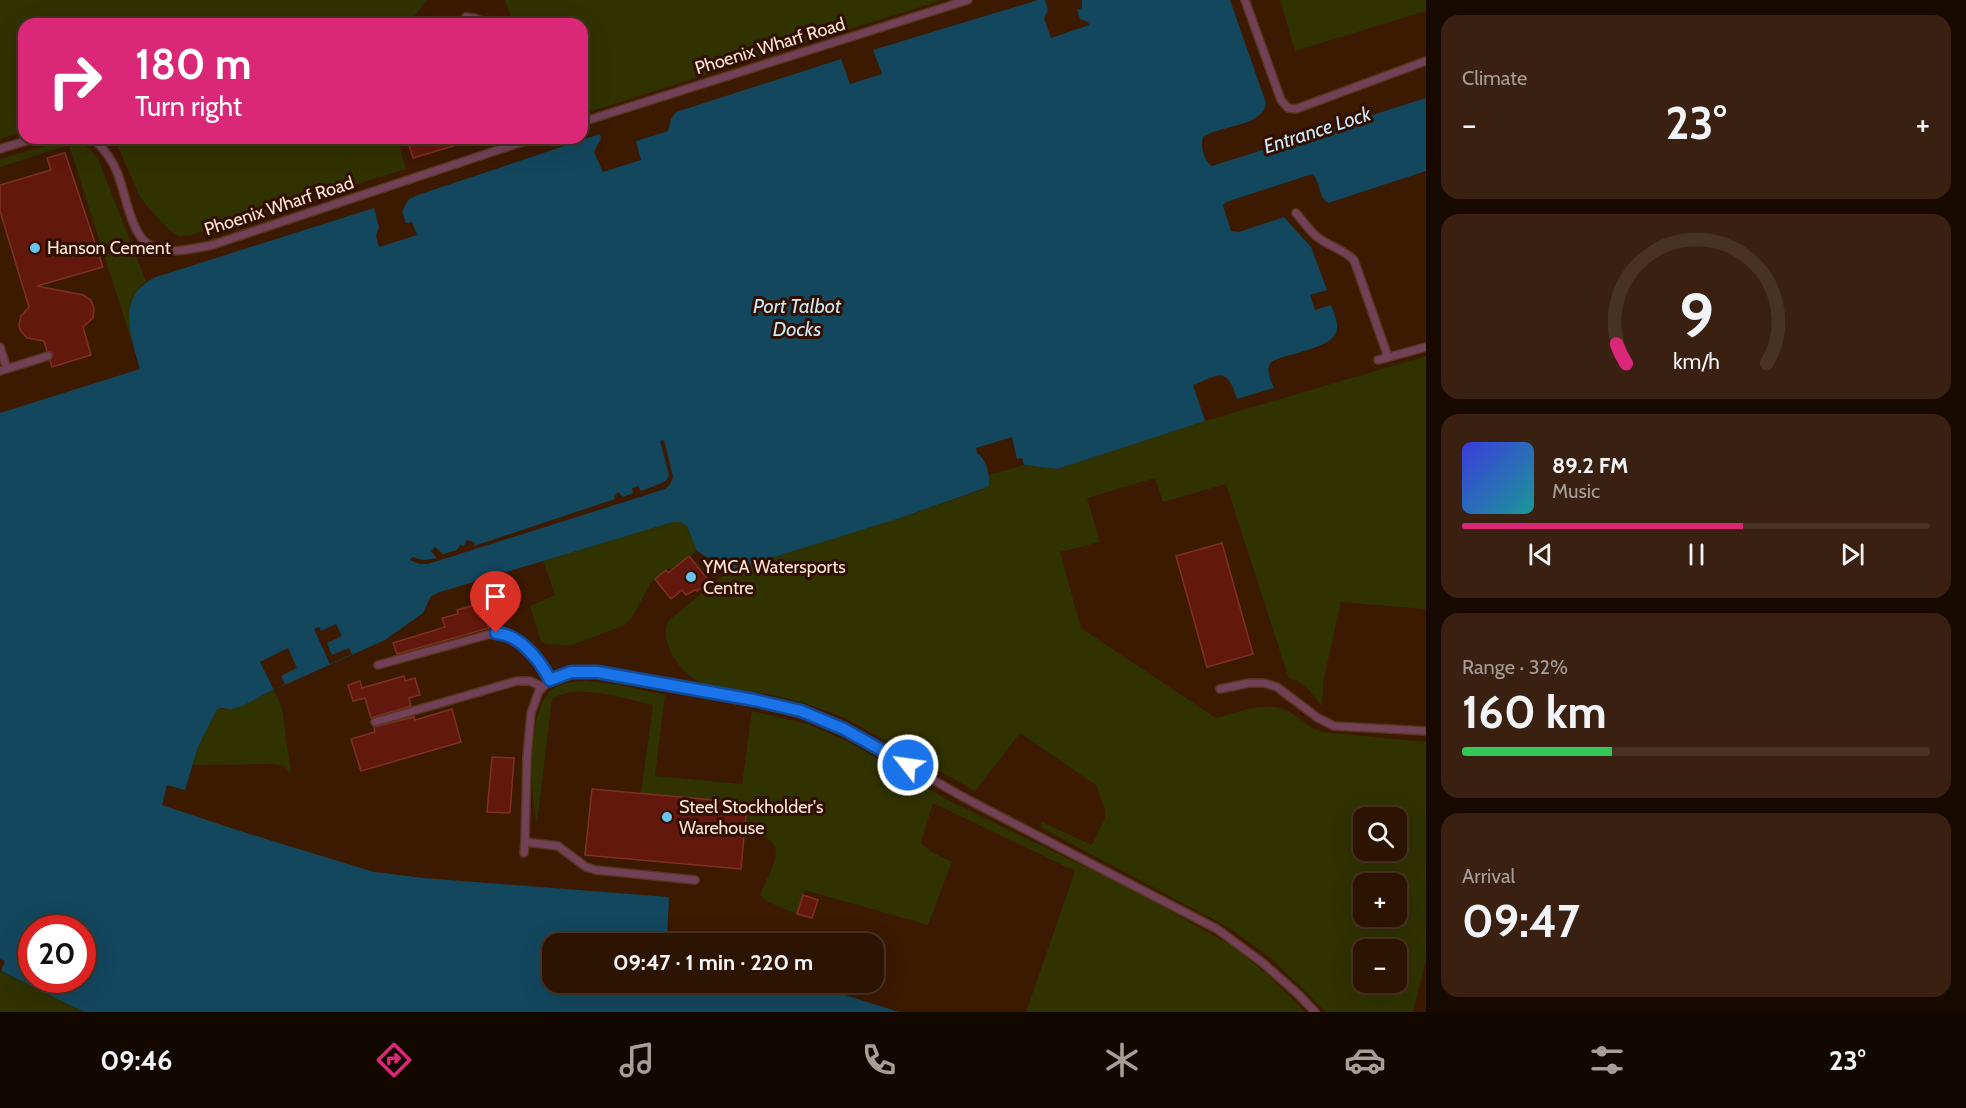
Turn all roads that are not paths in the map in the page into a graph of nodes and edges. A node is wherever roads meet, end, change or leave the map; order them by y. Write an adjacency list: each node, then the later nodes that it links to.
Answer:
1 (968, 0): 6 (lane, Phoenix Wharf Road)
2 (1245, 0): 5 (lane)
3 (466, 17): 4 (lane)
4 (474, 18)
5 (1426, 61)
6 (588, 120)
7 (18, 144): 10 (lane)
8 (100, 144): 9 (lane, Phoenix Wharf Road)
9 (516, 144)
10 (0, 149)
11 (1296, 213): 15 (lane)
12 (0, 347): 17 (lane)
13 (1426, 347): 15 (lane)
14 (48, 356): 17 (lane)
15 (1388, 357): 16 (lane)
16 (1378, 360)
17 (4, 370)
18 (378, 665): 19 (lane)
19 (550, 680): 20 (lane); 27 (lane)
20 (542, 687): 22 (lane); 24 (lane)
21 (1221, 689): 23 (lane)
22 (375, 722)
23 (1426, 731)
24 (525, 842): 25 (lane); 26 (lane)
25 (524, 853)
26 (695, 880)
27 (1315, 1012)

